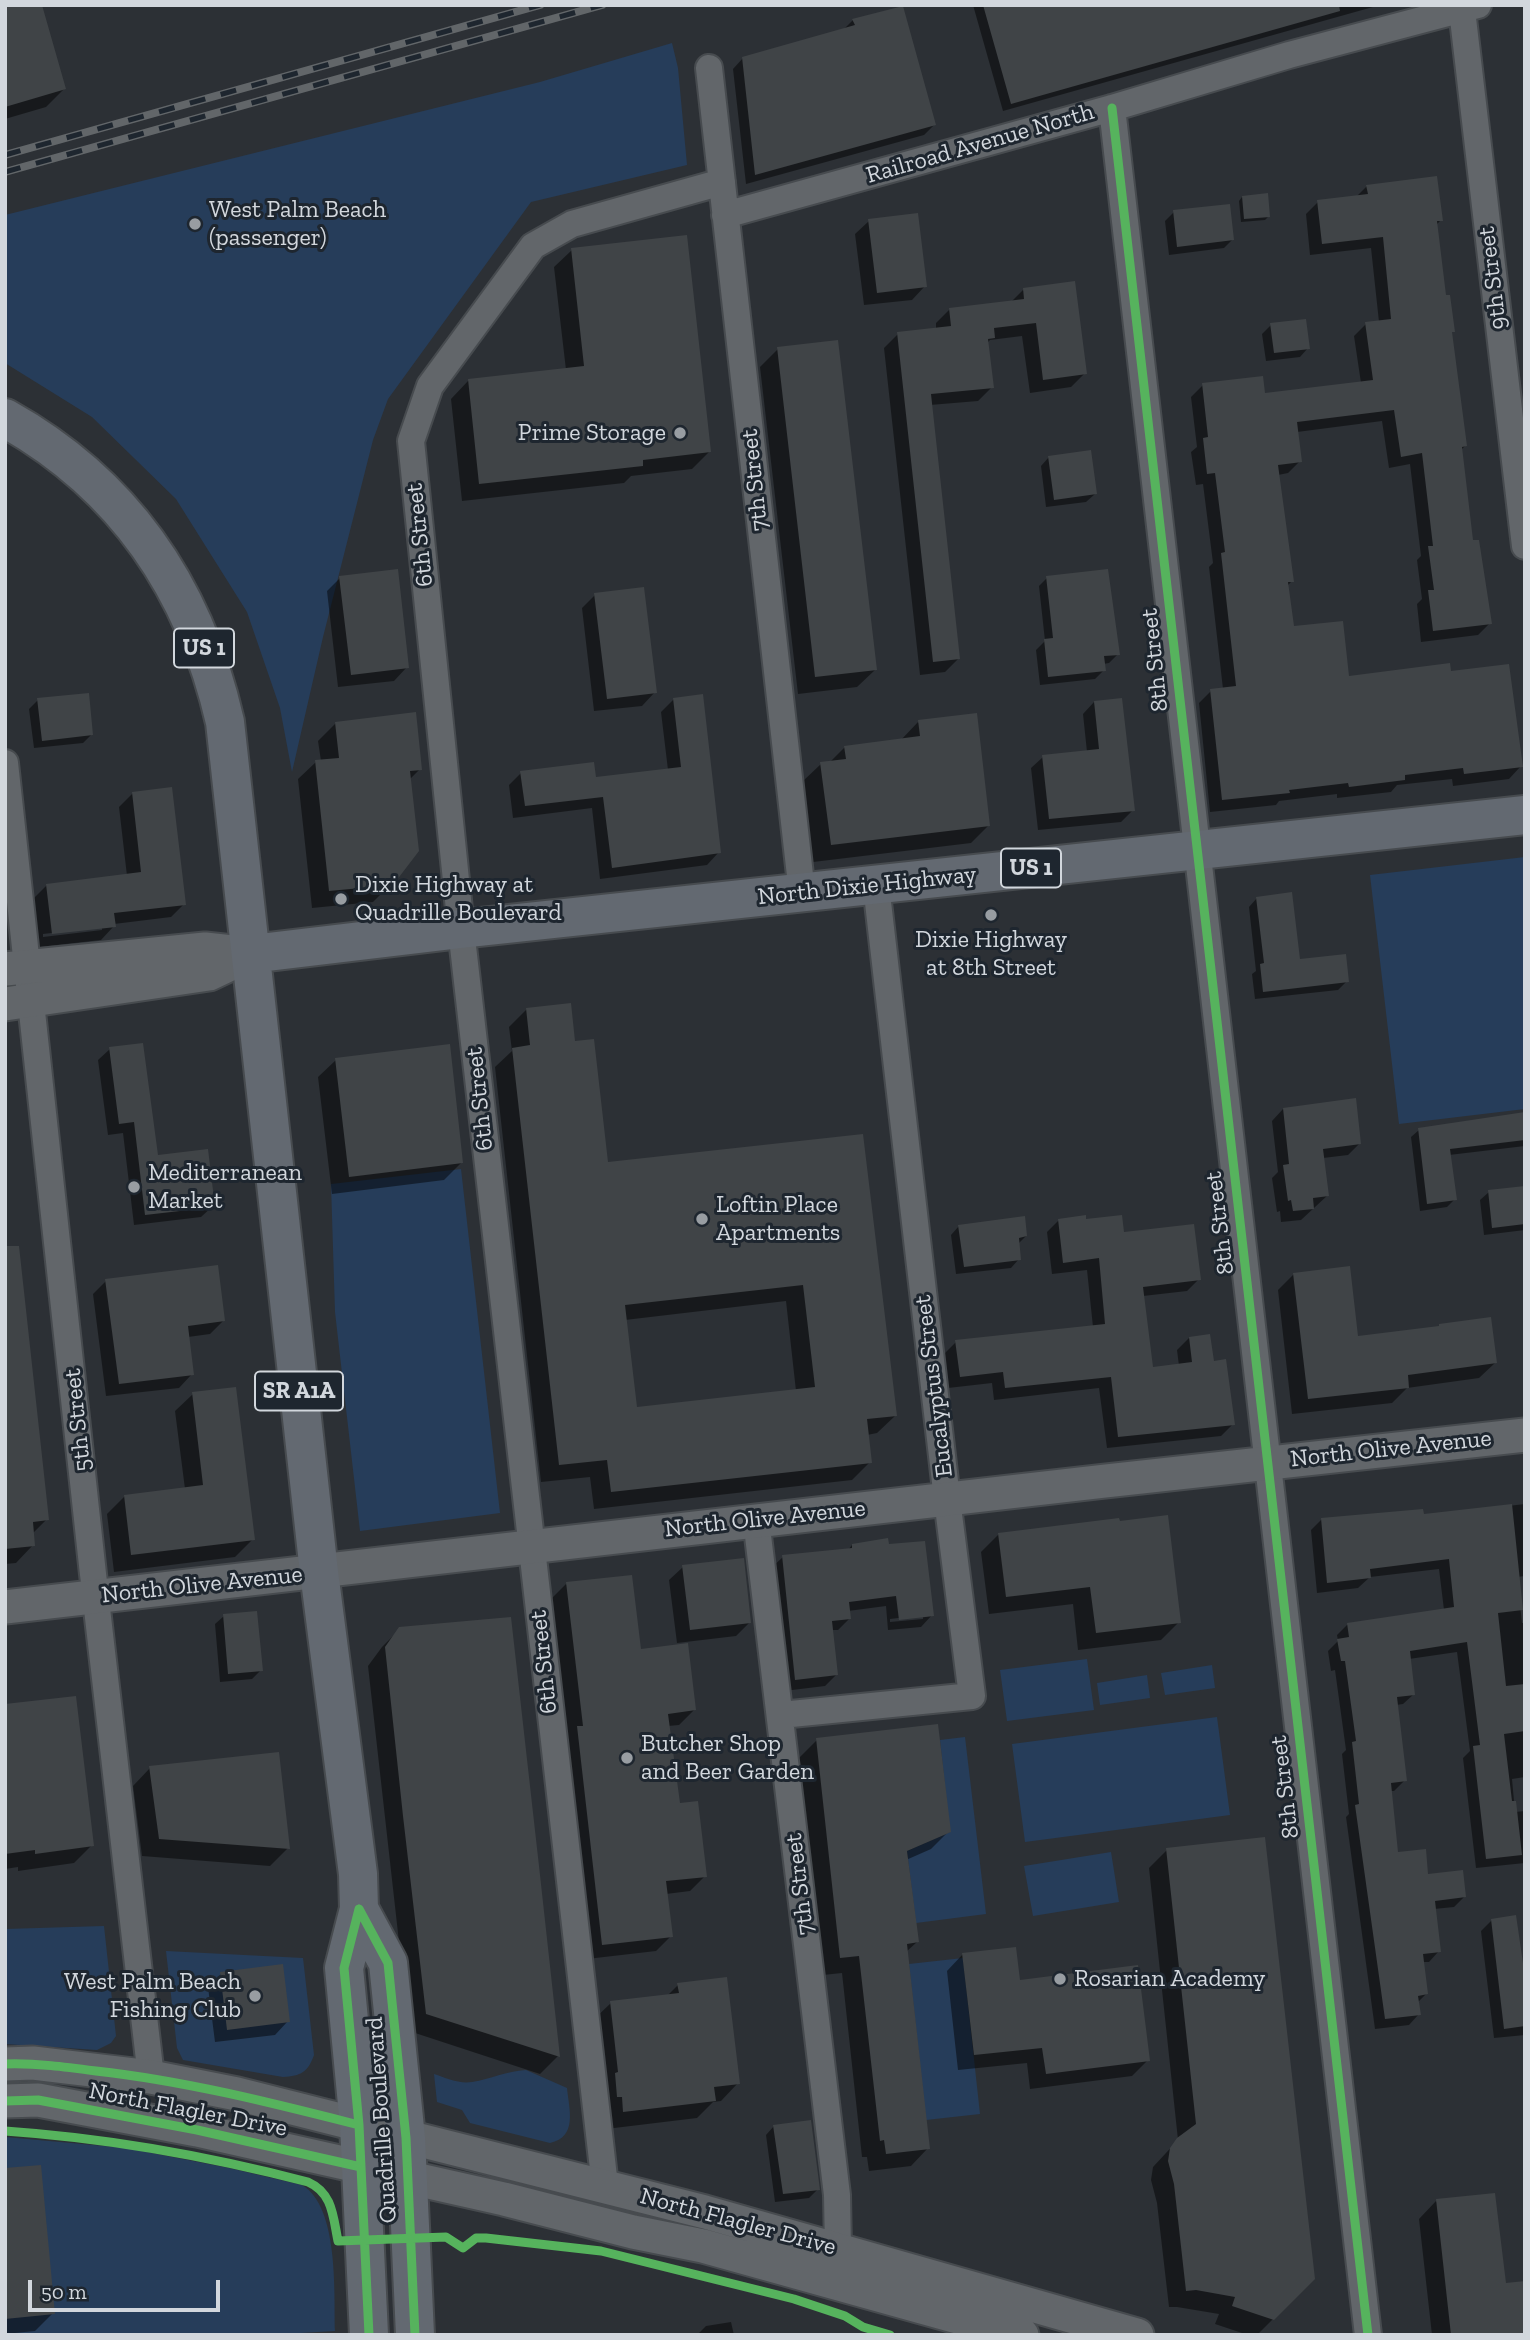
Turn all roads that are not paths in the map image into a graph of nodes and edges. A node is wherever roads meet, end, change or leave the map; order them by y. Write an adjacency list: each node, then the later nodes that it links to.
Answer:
1 (1470, 8): 3 (street, Railroad Avenue North); 7 (street, 9th Street)
2 (709, 68): 4 (street, 7th Street)
3 (1112, 108): 5 (street, Railroad Avenue North); 10 (street, 8th Street)
4 (722, 182): 5 (street, 7th Street); 13 (street, 6th Street)
5 (725, 215): 12 (street, 7th Street)
6 (5, 418): 14 (main road, US 1)
7 (1525, 546)
8 (5, 763): 15 (street, 5th Street)
9 (1525, 814): 10 (main road, North Dixie Highway / US 1)
10 (1196, 851): 11 (main road, North Dixie Highway / US 1); 18 (street, 8th Street)
11 (876, 885): 12 (main road, North Dixie Highway / US 1); 19 (street, Eucalyptus Street)
12 (802, 893): 13 (main road, North Dixie Highway / US 1)
13 (461, 929): 14 (main road, North Dixie Highway / US 1); 21 (street, 6th Street)
14 (251, 954): 15 (street, North Dixie Highway); 16 (street, North Dixie Highway); 22 (main road, SR A1A)
15 (16, 968): 16 (street, 5th Street)
16 (18, 1002): 23 (street, 5th Street)
17 (1525, 1435): 18 (street, North Olive Avenue)
18 (1267, 1463): 19 (street, North Olive Avenue); 40 (street, 8th Street)
19 (947, 1499): 20 (street, North Olive Avenue); 25 (street, Eucalyptus Street)
20 (756, 1519): 21 (street, North Olive Avenue); 25 (street, 7th Street)
21 (531, 1546): 22 (street, North Olive Avenue); 34 (street, 6th Street)
22 (318, 1572): 23 (street, North Olive Avenue); 26 (main road, SR A1A)
23 (96, 1597): 24 (street, North Olive Avenue); 28 (street, 5th Street)
24 (5, 1606)
25 (781, 1716): 35 (street, 7th Street)
26 (359, 1909): 30 (main road, SR A1A); 31 (main road, Quadrille Boulevard / SR A1A)
27 (5, 2064): 28 (street, North Flagler Drive)
28 (151, 2077): 30 (street, North Flagler Drive)
29 (5, 2101): 32 (street, North Flagler Drive)
30 (359, 2125): 31 (street, North Flagler Drive); 32 (main road, Quadrille Boulevard / SR A1A)
31 (406, 2138): 33 (main road, Quadrille Boulevard / SR A1A); 34 (street, North Flagler Drive)
32 (361, 2167): 33 (street, North Flagler Drive); 36 (main road, Quadrille Boulevard / SR A1A)
33 (407, 2178): 37 (main road, Quadrille Boulevard / SR A1A); 38 (street, North Flagler Drive)
34 (605, 2186): 35 (street, North Flagler Drive)
35 (838, 2250): 39 (street, North Flagler Drive)
36 (369, 2335)
37 (415, 2335)
38 (1021, 2335)
39 (1137, 2335)
40 (1368, 2335)

